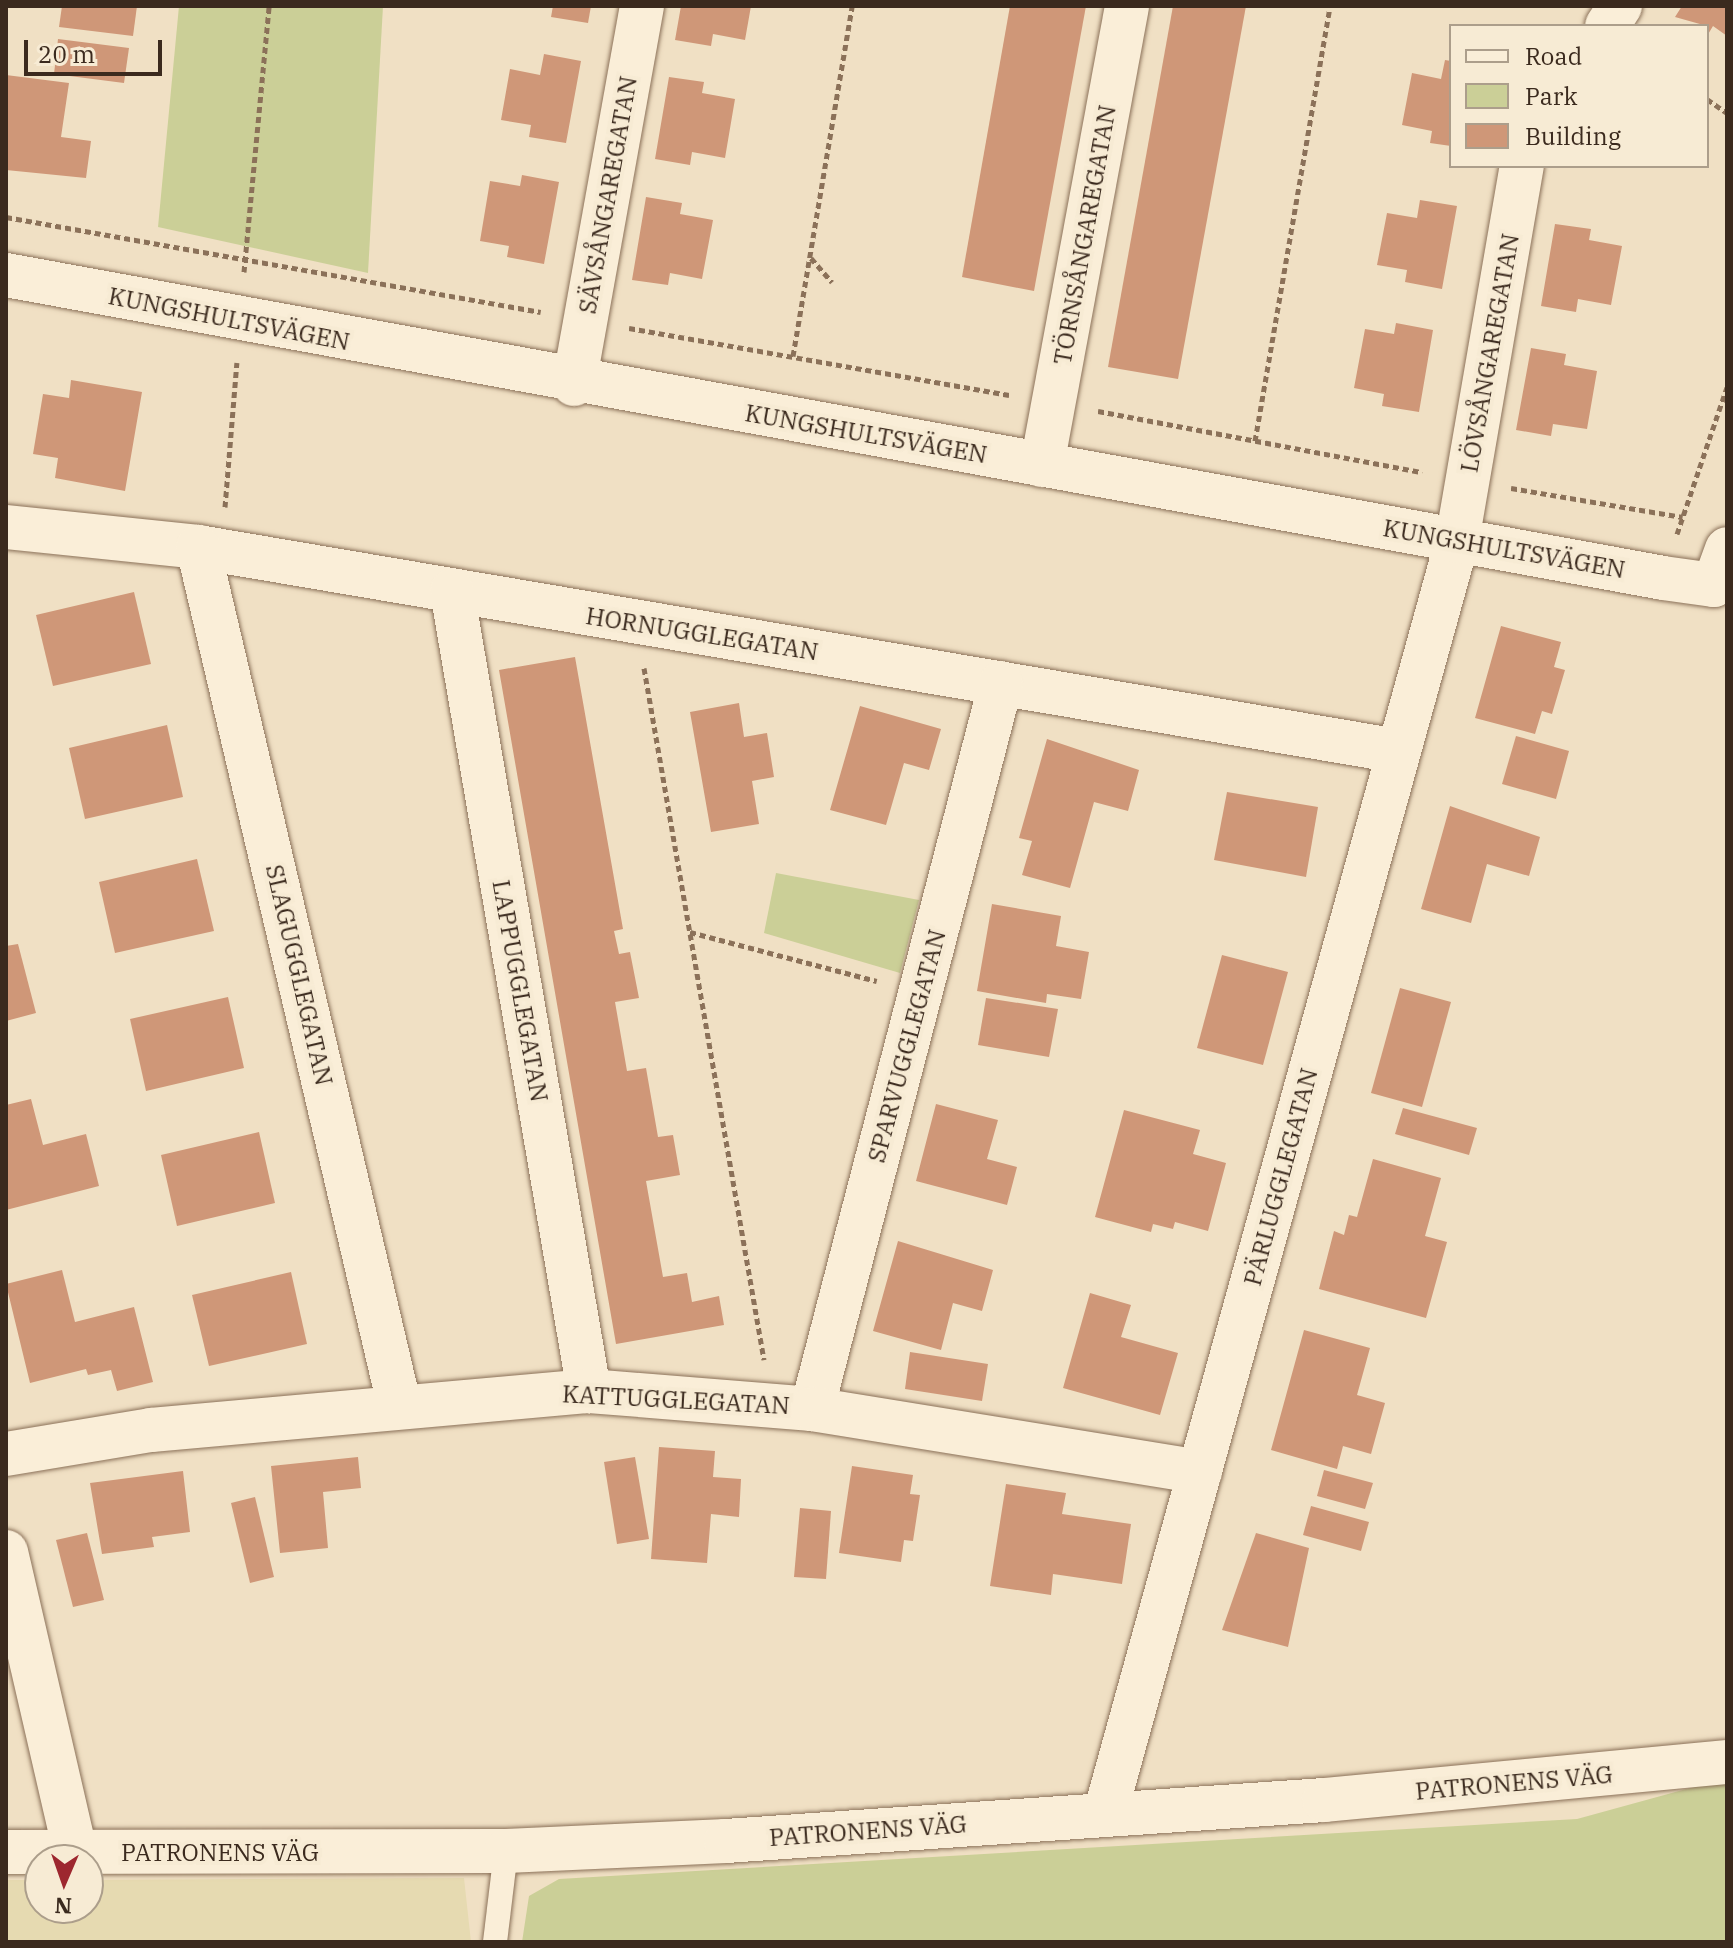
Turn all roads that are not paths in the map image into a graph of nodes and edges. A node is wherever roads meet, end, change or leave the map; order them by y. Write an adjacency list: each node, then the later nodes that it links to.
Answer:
1 (642, 6): 7 (street, SÄVSÅNGAREGATAN)
2 (1127, 6): 8 (street, TÖRNSÅNGAREGATAN)
3 (1620, 6): 4 (street)
4 (1608, 24)
5 (1522, 168): 10 (street, LÖVSÅNGAREGATAN)
6 (6, 275): 7 (street, KUNGSHULTSVÄGEN)
7 (574, 384): 8 (street, KUNGSHULTSVÄGEN)
8 (1042, 465): 10 (street, KUNGSHULTSVÄGEN)
9 (6, 527): 11 (street, HORNUGGLEGATAN)
10 (1457, 541): 12 (street, KUNGSHULTSVÄGEN); 15 (street, PÄRLUGGLEGATAN)
11 (210, 549): 13 (street, HORNUGGLEGATAN); 17 (street, SLAGUGGLEGATAN)
12 (1723, 575)
13 (452, 591): 14 (street, HORNUGGLEGATAN); 16 (street, LAPPUGGLEGATAN)
14 (1001, 683): 15 (street, HORNUGGLEGATAN); 18 (street, SPARVUGGLEGATAN)
15 (1398, 751): 20 (street, PÄRLUGGLEGATAN)
16 (589, 1391): 17 (street, KATTUGGLEGATAN); 18 (street, KATTUGGLEGATAN)
17 (399, 1404): 19 (street, KATTUGGLEGATAN)
18 (792, 1406): 20 (street, KATTUGGLEGATAN)
19 (6, 1454)
20 (1200, 1472): 23 (street, PÄRLUGGLEGATAN)
21 (6, 1552): 24 (street)
22 (1727, 1762): 23 (street, PATRONENS VÄG)
23 (1105, 1814): 25 (street, PATRONENS VÄG)
24 (73, 1844)
25 (506, 1851): 26 (street, PATRONENS VÄG); 27 (lane)
26 (104, 1852)
27 (495, 1942)

